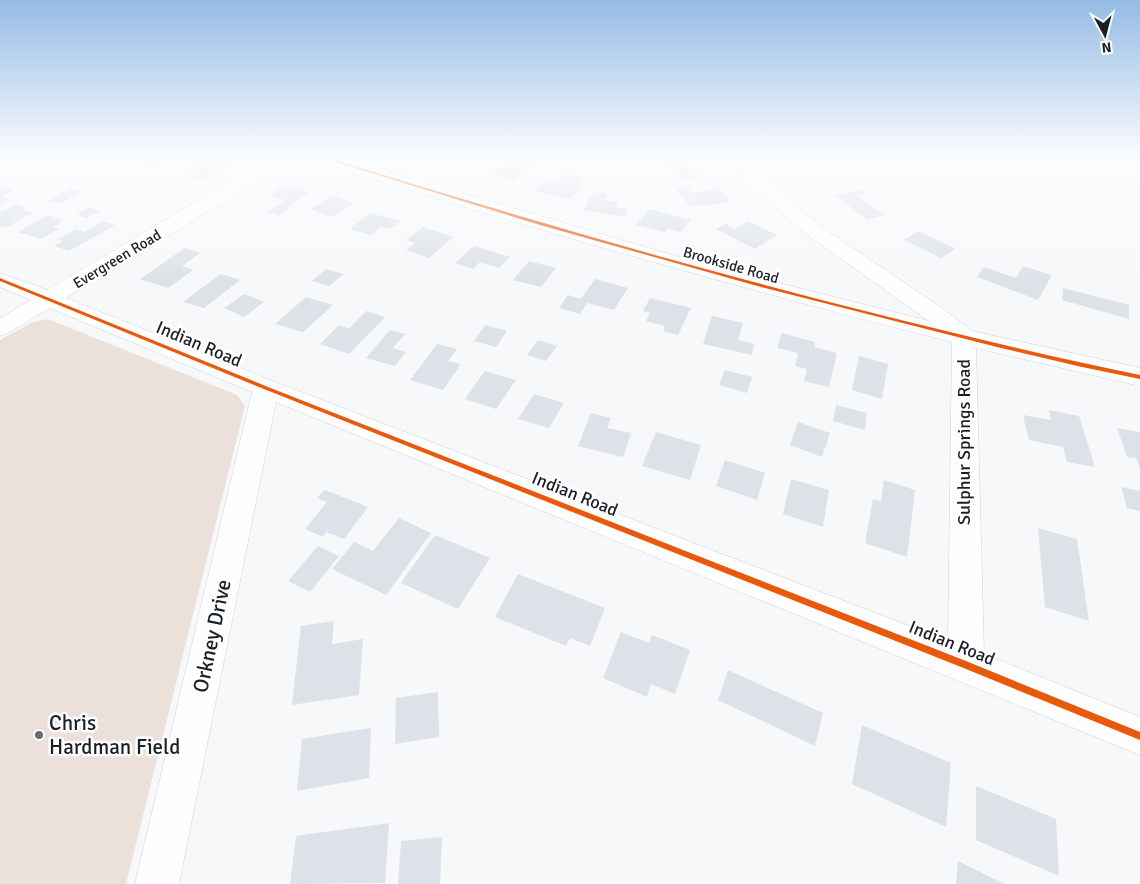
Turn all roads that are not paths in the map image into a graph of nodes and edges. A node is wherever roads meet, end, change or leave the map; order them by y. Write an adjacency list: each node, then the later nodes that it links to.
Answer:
1 (216, 198): 5 (street, Evergreen Road)
2 (456, 198): 7 (street, Brookside Road)
3 (775, 198): 7 (street, Sulphur Springs Road)
4 (0, 279): 5 (street, Indian Road)
5 (50, 299): 6 (street, Evergreen Road); 9 (street, Indian Road)
6 (0, 328)
7 (964, 337): 8 (street, Brookside Road); 10 (street, Sulphur Springs Road)
8 (1140, 377)
9 (266, 388): 10 (street, Indian Road); 12 (street, Orkney Drive)
10 (966, 665): 11 (street, Indian Road)
11 (1140, 736)
12 (157, 884)

